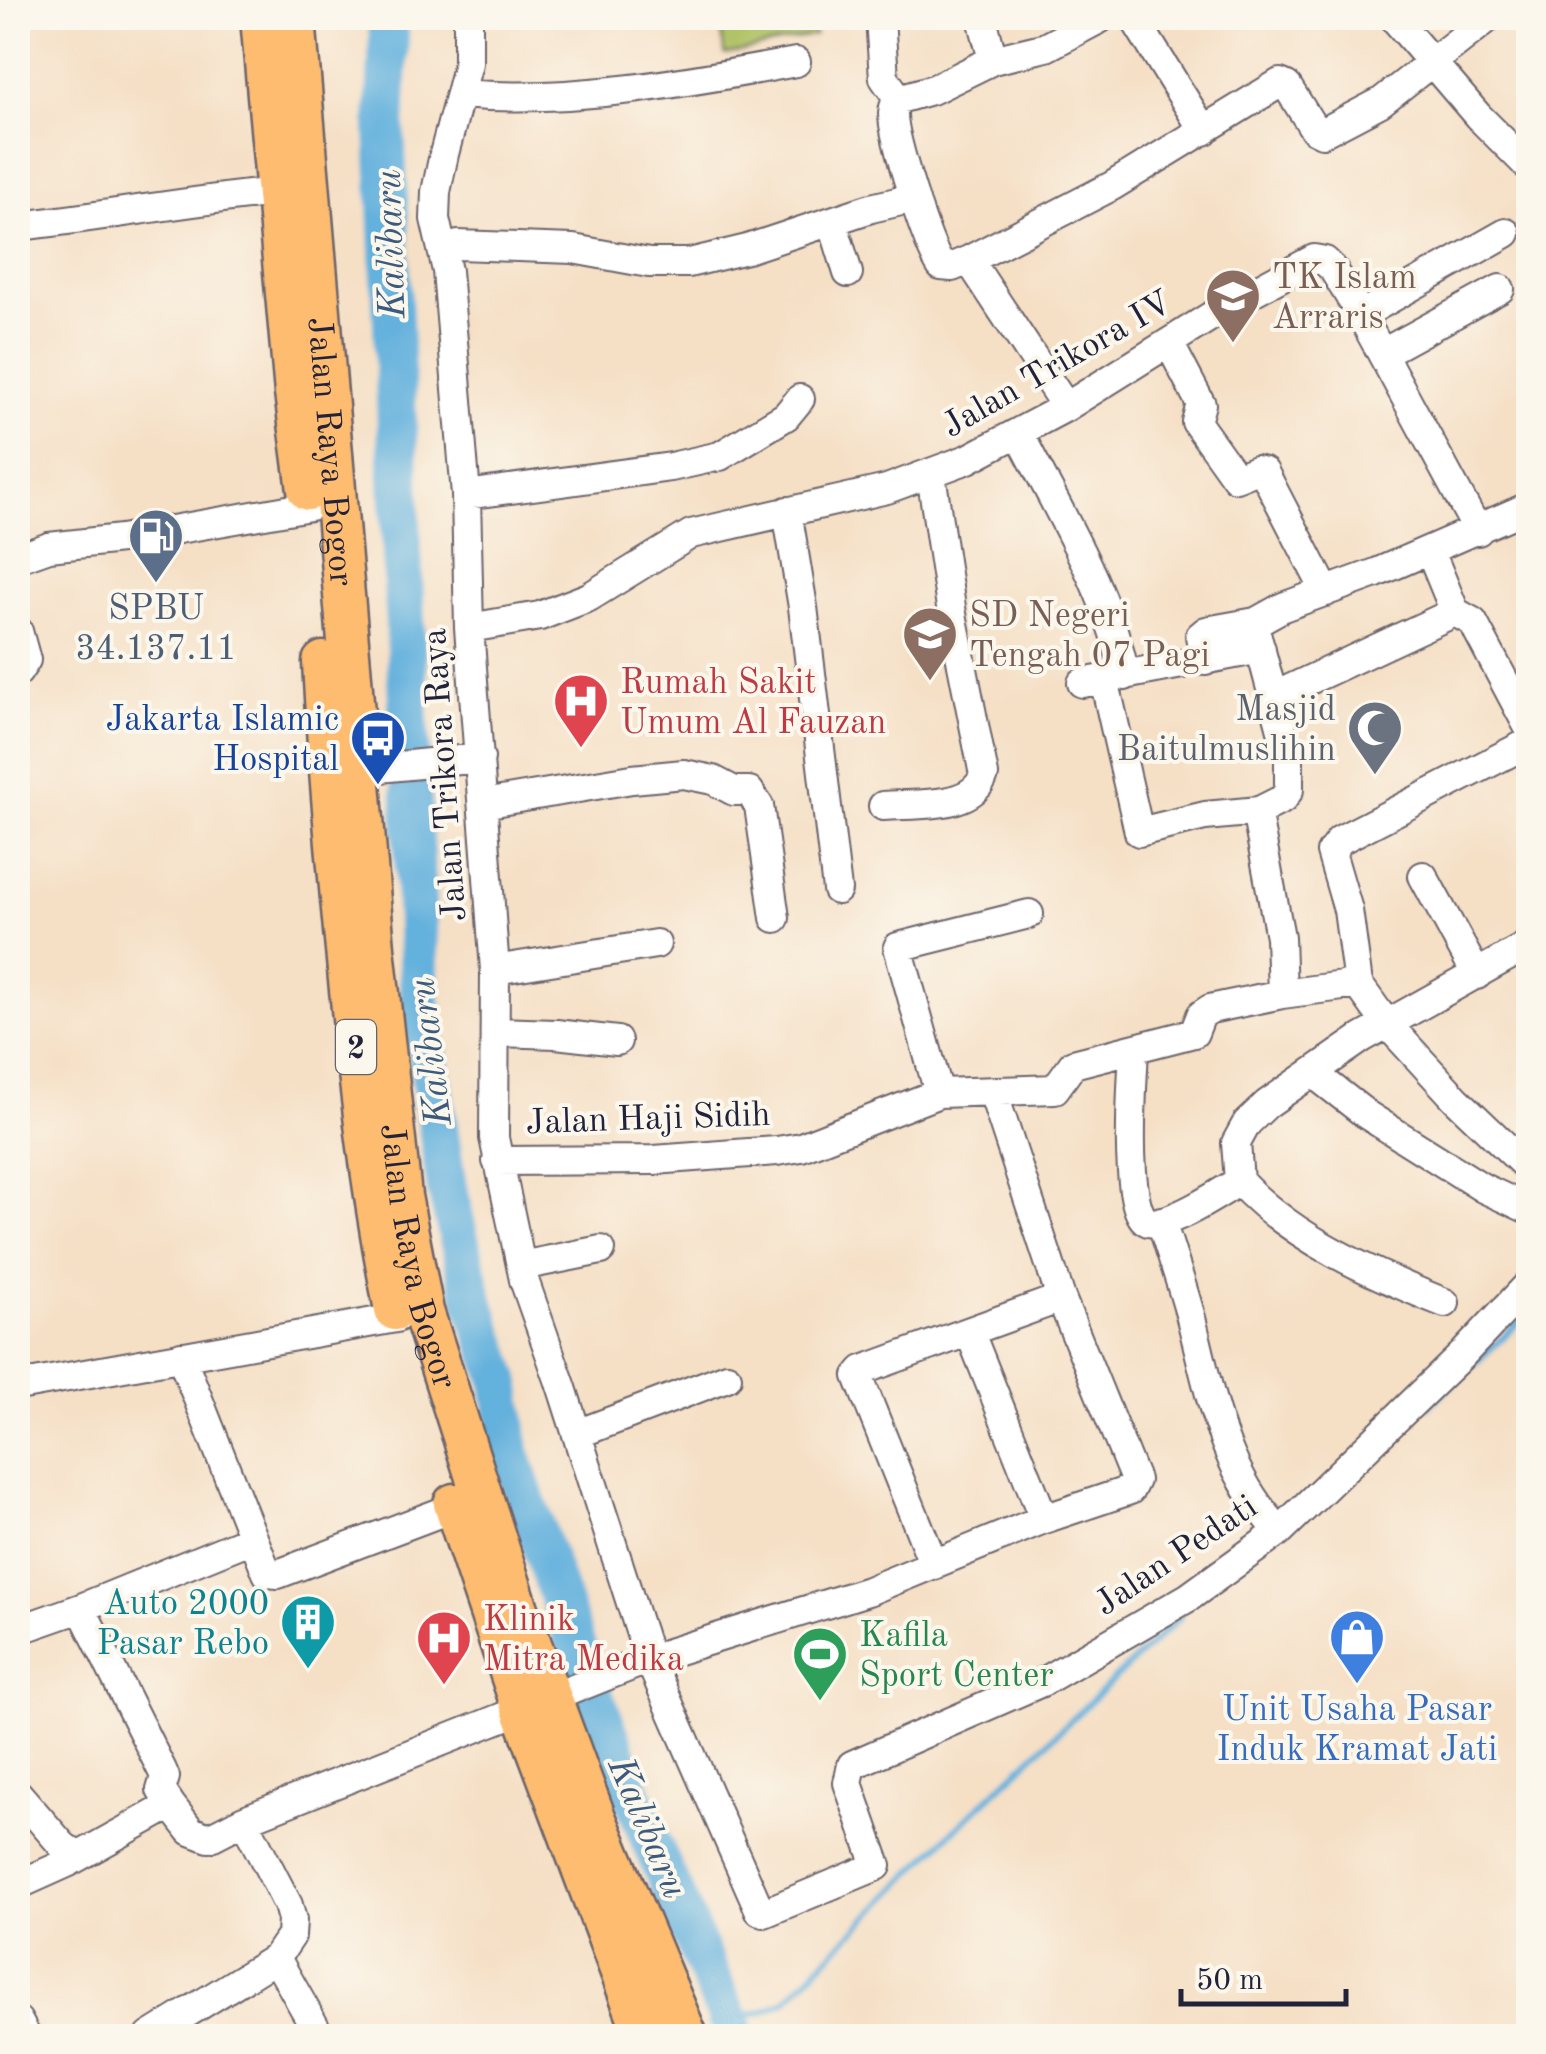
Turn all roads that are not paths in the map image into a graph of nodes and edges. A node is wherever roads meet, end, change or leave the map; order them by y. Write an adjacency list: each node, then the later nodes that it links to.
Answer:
1 (261, 18): 17 (highway, Jalan Raya Bogor / 2)
2 (295, 18): 51 (highway, Jalan Raya Bogor / 2)
3 (468, 18): 13 (street, Jalan Trikora Raya)
4 (880, 18): 14 (street)
5 (982, 18): 10 (street)
6 (1101, 18): 10 (street)
7 (1134, 18): 15 (street)
8 (1394, 18): 12 (street)
9 (1488, 18): 12 (street)
10 (993, 60): 14 (street)
11 (796, 62): 13 (street)
12 (1433, 62): 15 (street); 16 (street)
13 (461, 94): 22 (street, Jalan Trikora Raya)
14 (899, 99): 18 (street)
15 (1204, 131): 23 (street)
16 (1528, 166)
17 (277, 192): 20 (street); 34 (highway, Jalan Raya Bogor / 2)
18 (914, 198): 19 (street); 23 (street)
19 (832, 221): 22 (street); 24 (street)
20 (18, 226)
21 (1506, 233): 26 (street)
22 (442, 250): 33 (street, Jalan Trikora Raya)
23 (969, 260): 30 (street)
24 (848, 273)
25 (1500, 289): 28 (street)
26 (1362, 315): 27 (street, Jalan Trikora IV); 28 (street, Jalan Trikora IV)
27 (1170, 343): 30 (street, Jalan Trikora IV); 40 (street)
28 (1383, 353): 37 (street, Jalan Trikora IV)
29 (800, 399): 33 (street)
30 (1066, 406): 31 (street, Jalan Trikora IV)
31 (1019, 433): 32 (street, Jalan Trikora IV); 46 (street)
32 (932, 474): 36 (street, Jalan Trikora IV); 53 (street)
33 (466, 494): 42 (street, Jalan Trikora Raya)
34 (310, 506): 39 (street); 77 (highway, Jalan Raya Bogor / 2)
35 (1528, 507): 37 (street)
36 (788, 511): 42 (street, Jalan Trikora IV); 56 (street)
37 (1478, 531): 38 (street)
38 (1430, 551): 40 (street); 41 (street)
39 (18, 558)
40 (1326, 592): 43 (street)
41 (1455, 612): 47 (street); 48 (street)
42 (468, 628): 50 (street, Jalan Trikora Raya)
43 (1260, 629): 46 (street); 47 (street)
44 (18, 632): 45 (street)
45 (18, 672)
46 (1103, 679): 54 (street)
47 (1275, 696): 54 (street)
48 (1528, 726)
49 (1528, 743): 63 (street)
50 (466, 759): 51 (street); 52 (street, Jalan Trikora Raya)
51 (370, 769): 77 (highway, Jalan Raya Bogor / 2)
52 (484, 804): 58 (street); 61 (street, Jalan Trikora Raya)
53 (883, 806)
54 (1259, 811): 64 (street)
55 (1423, 876): 62 (street)
56 (837, 890)
57 (1029, 914): 70 (street)
58 (775, 918)
59 (656, 944): 61 (street)
60 (1528, 944): 62 (street)
61 (495, 970): 66 (street, Jalan Trikora Raya)
62 (1477, 975): 65 (street)
63 (1358, 984): 64 (street, Jalan Haji Sidih); 65 (street)
64 (1282, 994): 68 (street, Jalan Haji Sidih)
65 (1386, 1023): 69 (street); 73 (street)
66 (497, 1032): 67 (street); 72 (street, Jalan Trikora Raya)
67 (617, 1041)
68 (1134, 1049): 70 (street, Jalan Haji Sidih); 76 (street)
69 (1313, 1072): 74 (street); 75 (street)
70 (939, 1093): 72 (street, Jalan Haji Sidih)
71 (996, 1101): 81 (street)
72 (497, 1162): 79 (street, Jalan Trikora Raya)
73 (1528, 1168)
74 (1239, 1182): 76 (street); 82 (street)
75 (1528, 1209)
76 (1161, 1221): 91 (street)
77 (393, 1230): 83 (highway, Jalan Raya Bogor / 2); 97 (highway, Jalan Raya Bogor / 2)
78 (601, 1250): 79 (street)
79 (520, 1266): 88 (street, Jalan Trikora Raya)
80 (1528, 1285): 91 (street, Jalan Pedati)
81 (1061, 1298): 84 (street); 90 (street)
82 (1445, 1304)
83 (396, 1318): 85 (street); 89 (highway, Jalan Raya Bogor / 2)
84 (970, 1332): 90 (street); 93 (street)
85 (181, 1356): 87 (street); 92 (street)
86 (726, 1377): 88 (street)
87 (18, 1386)
88 (577, 1434): 96 (street, Jalan Trikora Raya)
89 (455, 1507): 92 (street); 97 (highway, Jalan Raya Bogor / 2)
90 (1044, 1518): 93 (street)
91 (1280, 1531): 103 (street, Jalan Pedati)
92 (253, 1538): 94 (street)
93 (934, 1565): 96 (street)
94 (81, 1608): 95 (street); 99 (street)
95 (18, 1630)
96 (638, 1664): 97 (street); 103 (street, Jalan Trikora Raya)
97 (548, 1702): 100 (street); 109 (highway, Jalan Raya Bogor / 2); 110 (highway, Jalan Raya Bogor / 2)
98 (18, 1794): 101 (street)
99 (171, 1805): 100 (street); 101 (street)
100 (244, 1820): 104 (street)
101 (77, 1858): 102 (street)
102 (18, 1884)
103 (758, 1906)
104 (276, 1958): 107 (street); 108 (street)
105 (18, 2021): 106 (street)
106 (26, 2036)
107 (150, 2036)
108 (320, 2036)
109 (645, 2036)
110 (687, 2036)

